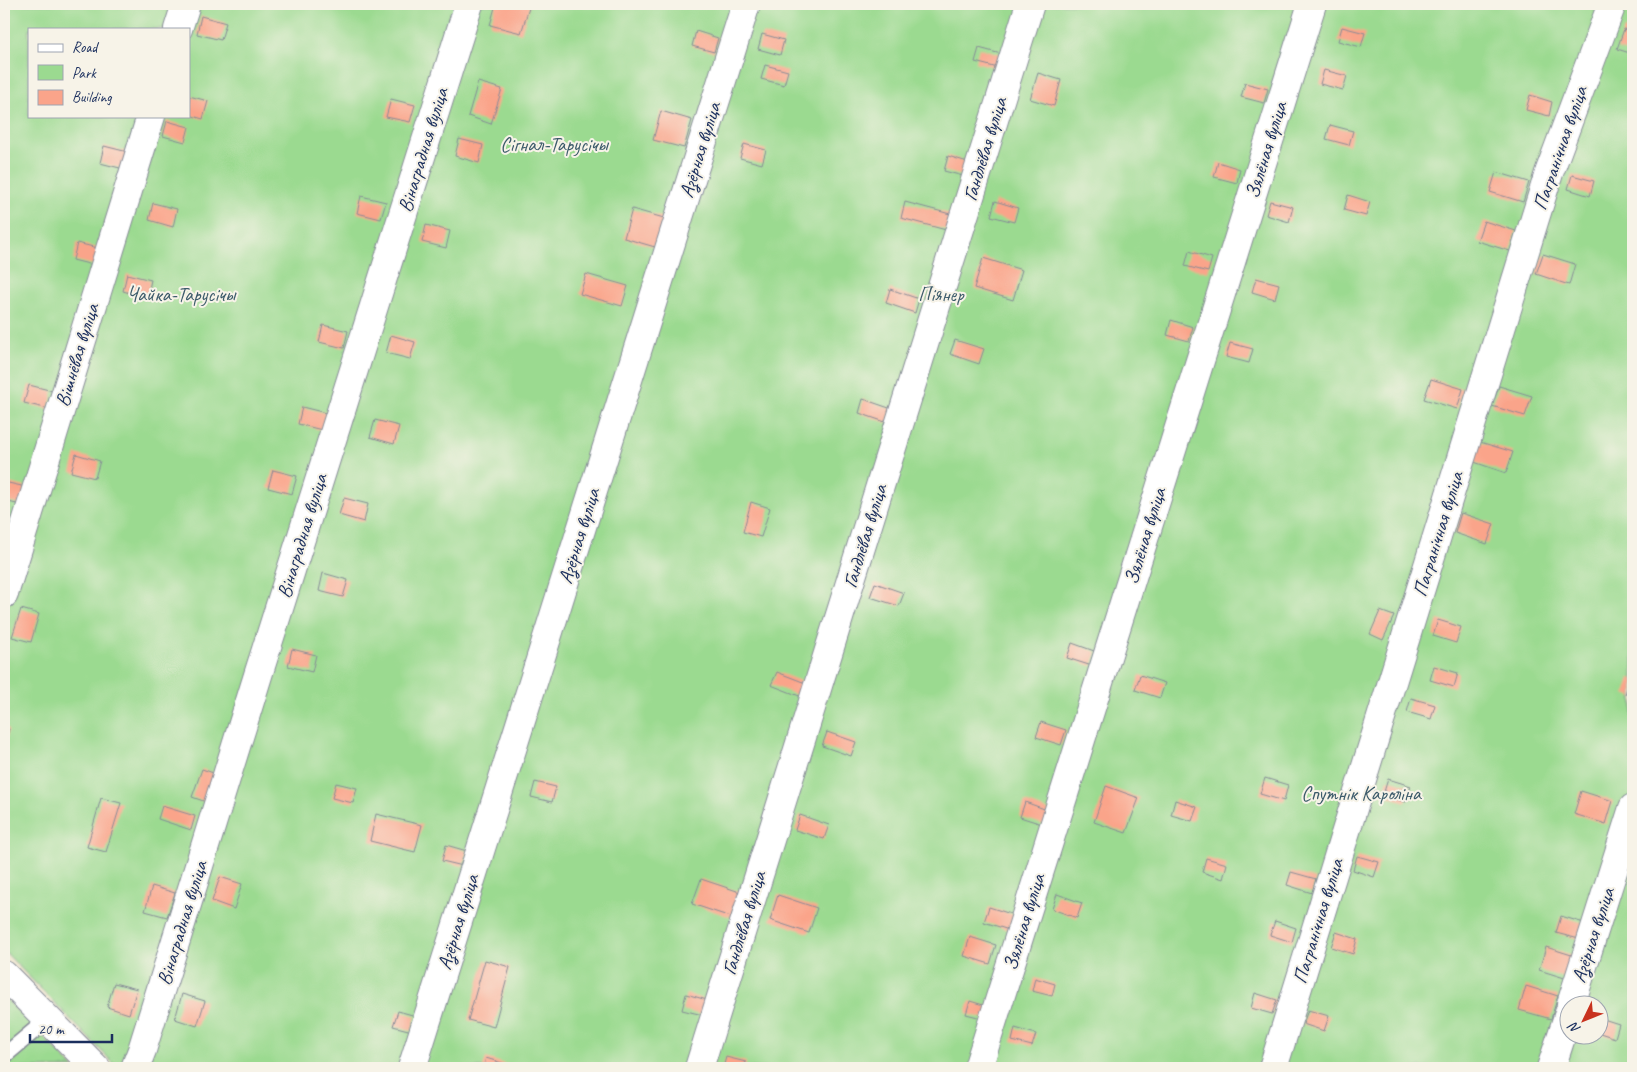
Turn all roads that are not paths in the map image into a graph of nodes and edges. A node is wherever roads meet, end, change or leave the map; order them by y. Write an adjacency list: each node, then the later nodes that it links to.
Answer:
1 (186, 4): 7 (street)
2 (469, 4): 17 (street, Вінаградная вуліца)
3 (746, 4): 18 (street, Азёрная вуліца)
4 (1030, 4): 19 (street, Гандлёвая вуліца)
5 (1312, 4): 20 (street, Зялёная вуліца)
6 (1612, 4): 21 (street, Пагранічная вуліца)
7 (178, 28)
8 (150, 118): 9 (street, Вішнёвая вуліца)
9 (4, 594)
10 (1633, 808): 12 (street, Азёрная вуліца)
11 (4, 975): 13 (street)
12 (1574, 994)
13 (48, 1020): 15 (lane); 16 (street)
14 (1560, 1041): 22 (street, Азёрная вуліца)
15 (4, 1056)
16 (96, 1068)
17 (135, 1068)
18 (412, 1068)
19 (699, 1068)
20 (978, 1068)
21 (1273, 1068)
22 (1551, 1068)

